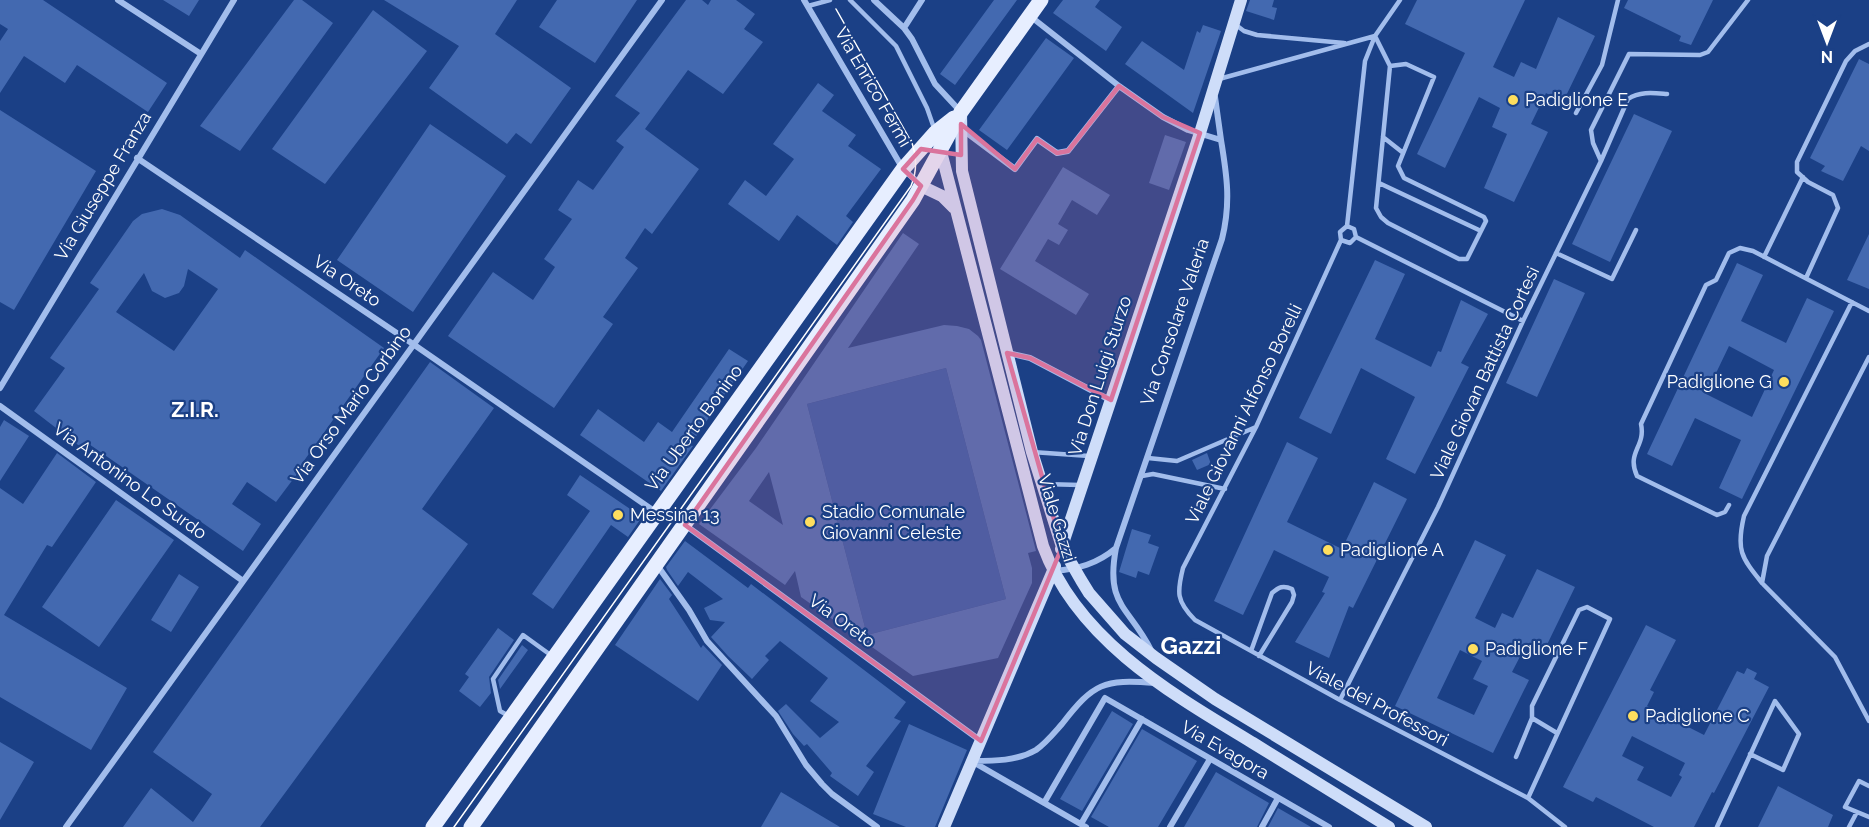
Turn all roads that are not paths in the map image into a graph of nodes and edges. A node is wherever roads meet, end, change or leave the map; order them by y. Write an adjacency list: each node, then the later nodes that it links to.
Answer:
1 (118, 0): 20 (street)
2 (234, 0): 20 (street, Via Giuseppe Franza)
3 (662, 0): 54 (street, Via Orso Mario Corbino)
4 (830, 0): 13 (lane)
5 (850, 0): 25 (lane)
6 (874, 0): 16 (street)
7 (922, 0): 16 (street)
8 (1041, 0): 14 (main road)
9 (1242, 0): 15 (main road)
10 (1400, 0): 17 (lane)
11 (1618, 0): 26 (lane)
12 (1748, 0): 36 (lane)
13 (806, 3): 37 (street, Via Enrico Fermi)
14 (1029, 16): 23 (street); 27 (main road)
15 (1234, 24): 18 (lane); 22 (main road)
16 (904, 28): 27 (street)
17 (1375, 36): 18 (lane); 21 (lane); 43 (lane)
18 (1347, 44): 22 (lane)
19 (1869, 44): 39 (lane)
20 (201, 54): 35 (street, Via Giuseppe Franza)
21 (1390, 66): 30 (lane); 34 (lane)
22 (1215, 84): 29 (main road); 31 (street, Via Consolare Valeria)
23 (1119, 86): 27 (street); 29 (street)
24 (1667, 94): 36 (lane, Viale Giovan Battista Cortesi)
25 (927, 108): 27 (lane); 28 (lane)
26 (1576, 113)
27 (961, 118): 28 (main road, Via Uberto Bonino); 33 (main road); 38 (main road, Viale Gazzi)
28 (935, 133): 32 (main road, Via Uberto Bonino); 33 (main road, Viale Gazzi)
29 (1200, 133): 31 (street); 58 (main road, Via Don Luigi Sturzo)
30 (1383, 137): 34 (lane); 40 (lane)
31 (1221, 140): 63 (street, Via Consolare Valeria)
32 (921, 149): 33 (main road); 37 (main road, Via Uberto Bonino)
33 (941, 149): 38 (main road); 41 (main road); 42 (main road, Viale Gazzi)
34 (1402, 152): 45 (lane)
35 (137, 158): 54 (street, Via Oreto); 57 (street, Via Giuseppe Franza)
36 (1601, 161): 48 (lane, Viale Giovan Battista Cortesi)
37 (903, 169): 41 (street, Via Enrico Fermi); 69 (main road, Via Uberto Bonino)
38 (962, 171): 55 (main road, Viale Gazzi)
39 (1803, 177): 49 (lane); 50 (lane)
40 (1379, 183): 45 (lane); 45 (lane)
41 (921, 186): 42 (main road); 70 (main road)
42 (957, 211): 75 (main road, Viale Gazzi)
43 (1347, 226): 46 (lane); 47 (lane)
44 (1636, 230): 48 (lane)
45 (1481, 231)
46 (1356, 237): 47 (lane); 53 (lane)
47 (1341, 240): 60 (lane, Viale Giovanni Alfonso Borelli)
48 (1556, 253): 53 (lane, Viale Giovan Battista Cortesi)
49 (1764, 257): 50 (lane); 68 (lane)
50 (1806, 278): 51 (lane)
51 (1852, 302): 52 (lane); 77 (lane)
52 (1869, 311)
53 (1523, 321): 84 (lane, Viale Giovan Battista Cortesi)
54 (413, 344): 69 (street, Via Oreto); 76 (street, Via Orso Mario Corbino)
55 (1007, 353): 58 (street); 61 (main road, Viale Gazzi)
56 (1869, 357): 77 (lane)
57 (0, 388)
58 (1111, 400): 62 (main road, Via Don Luigi Sturzo)
59 (0, 406): 76 (street, Via Antonino Lo Surdo)
60 (1256, 427): 63 (lane); 67 (lane, Viale Giovanni Alfonso Borelli)
61 (1032, 452): 62 (lane); 65 (main road, Viale Gazzi)
62 (1092, 456): 66 (main road, Via Don Luigi Sturzo)
63 (1148, 458): 64 (street, Via Consolare Valeria)
64 (1142, 476): 67 (lane); 72 (street, Via Consolare Valeria)
65 (1041, 483): 66 (lane); 71 (main road, Viale Gazzi)
66 (1083, 485): 71 (main road, Via Don Luigi Sturzo)
67 (1224, 489): 78 (lane, Viale Giovanni Alfonso Borelli)
68 (1729, 505)
69 (657, 514): 81 (main road, Via Uberto Bonino)
70 (685, 525): 73 (main road); 90 (street, Via Oreto)
71 (1062, 548): 74 (main road, Viale Gazzi); 75 (main road, Via Don Luigi Sturzo)
72 (1116, 548): 74 (street); 82 (street, Via Consolare Valeria)
73 (657, 565): 104 (main road); 105 (street)
74 (1075, 569): 75 (street); 82 (main road, Viale Gazzi)
75 (1054, 571): 83 (main road, Viale Gazzi); 90 (main road, Via Don Luigi Sturzo)
76 (243, 581): 102 (street, Via Orso Mario Corbino)
77 (1762, 583): 88 (lane)
78 (1180, 601): 79 (lane, Viale dei Professori)
79 (1251, 651): 80 (lane, Viale dei Professori); 80 (lane)
80 (1259, 656): 84 (lane, Viale dei Professori)
81 (555, 658): 85 (main road, Via Uberto Bonino); 85 (lane)
82 (1156, 658): 111 (main road, Viale Gazzi)
83 (1160, 684): 94 (street); 110 (main road, Viale Gazzi)
84 (1340, 700): 97 (lane, Viale dei Professori)
85 (512, 718): 103 (main road, Via Uberto Bonino)
86 (1532, 718): 89 (lane); 89 (lane); 92 (lane)
87 (1142, 719): 93 (street, Via Evagora); 98 (street, Via Evagora); 101 (street)
88 (1869, 721)
89 (1557, 733): 97 (lane)
90 (981, 741): 94 (main road, Via Don Luigi Sturzo)
91 (1750, 754): 91 (lane); 113 (lane)
92 (1516, 757)
93 (1210, 759): 96 (street, Via Evagora); 107 (street)
94 (972, 761): 98 (street); 106 (main road)
95 (1869, 786): 99 (lane)
96 (1278, 798): 108 (street); 109 (street, Via Evagora)
97 (1528, 798): 112 (lane, Viale dei Professori)
98 (1044, 803): 101 (street)
99 (1857, 812): 100 (lane); 114 (lane)
100 (1869, 817)
101 (1084, 826)
102 (66, 827)
103 (433, 827)
104 (471, 827)
105 (876, 827)
106 (944, 827)
107 (1170, 827)
108 (1262, 827)
109 (1329, 827)
110 (1389, 827)
111 (1426, 827)
112 (1565, 827)
113 (1717, 827)
114 (1849, 827)

